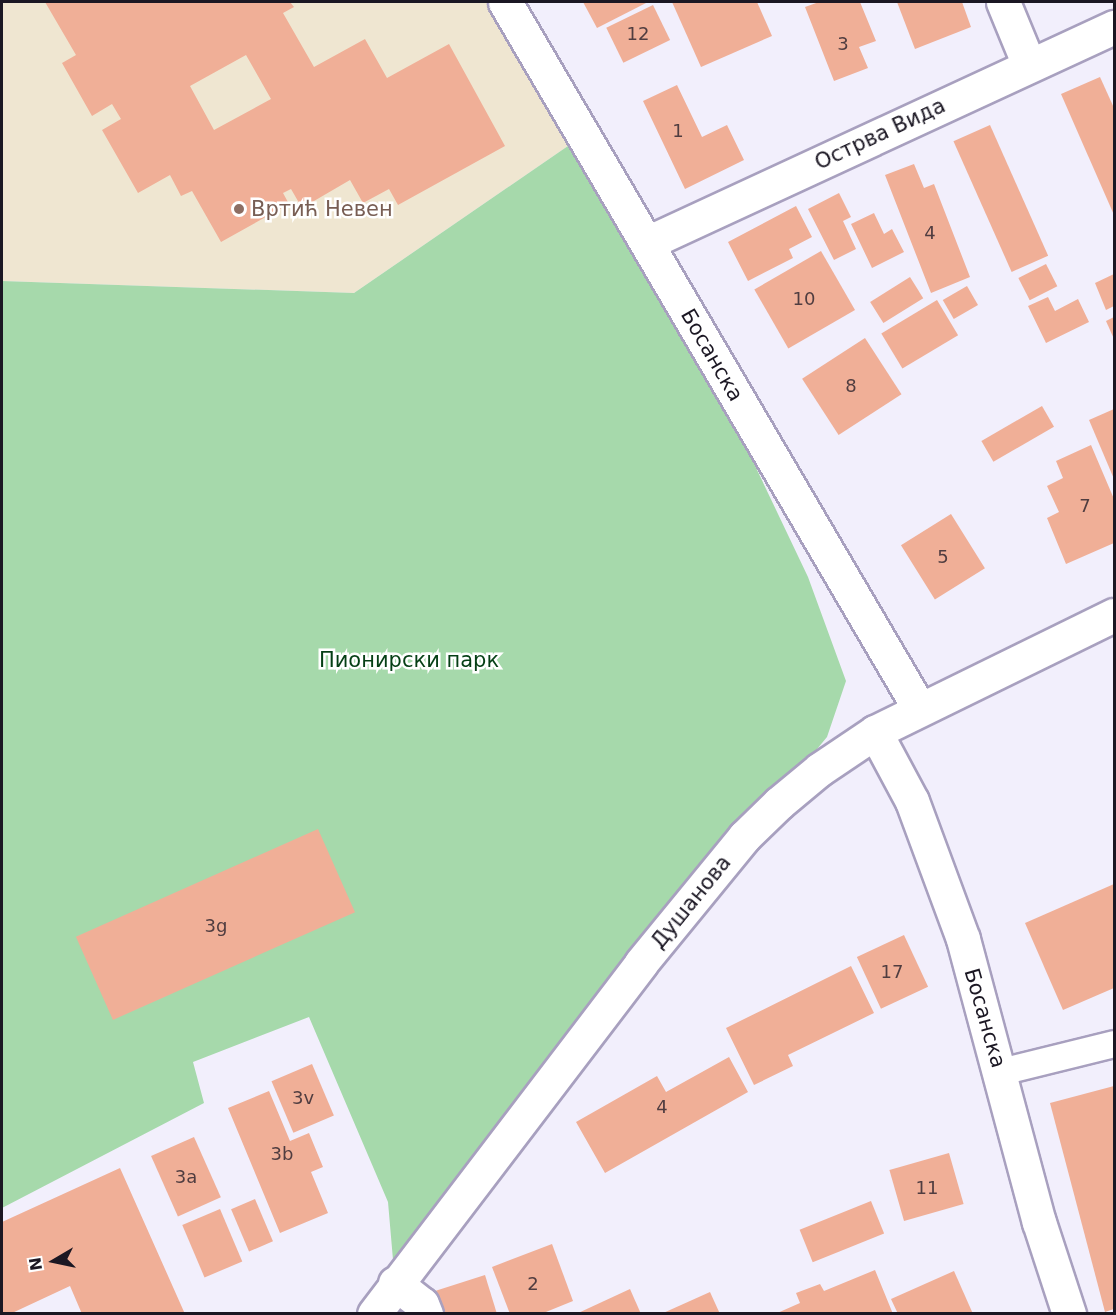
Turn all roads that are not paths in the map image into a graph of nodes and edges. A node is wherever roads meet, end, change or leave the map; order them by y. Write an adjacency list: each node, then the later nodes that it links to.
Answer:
1 (505, 2): 5 (street, Босанска)
2 (1003, 2): 4 (street)
3 (1114, 27): 4 (street, Острва Вида)
4 (1029, 65): 5 (street, Острва Вида)
5 (647, 243): 7 (street, Босанска)
6 (1114, 615): 7 (street, Душанова)
7 (919, 708): 8 (street, Душанова)
8 (875, 732): 10 (street, Босанска); 11 (street, Душанова)
9 (1114, 1044): 10 (lane)
10 (1001, 1072): 14 (street, Босанска)
11 (395, 1283): 12 (street, Душанова); 13 (street)
12 (374, 1314)
13 (426, 1314)
14 (1069, 1314)

